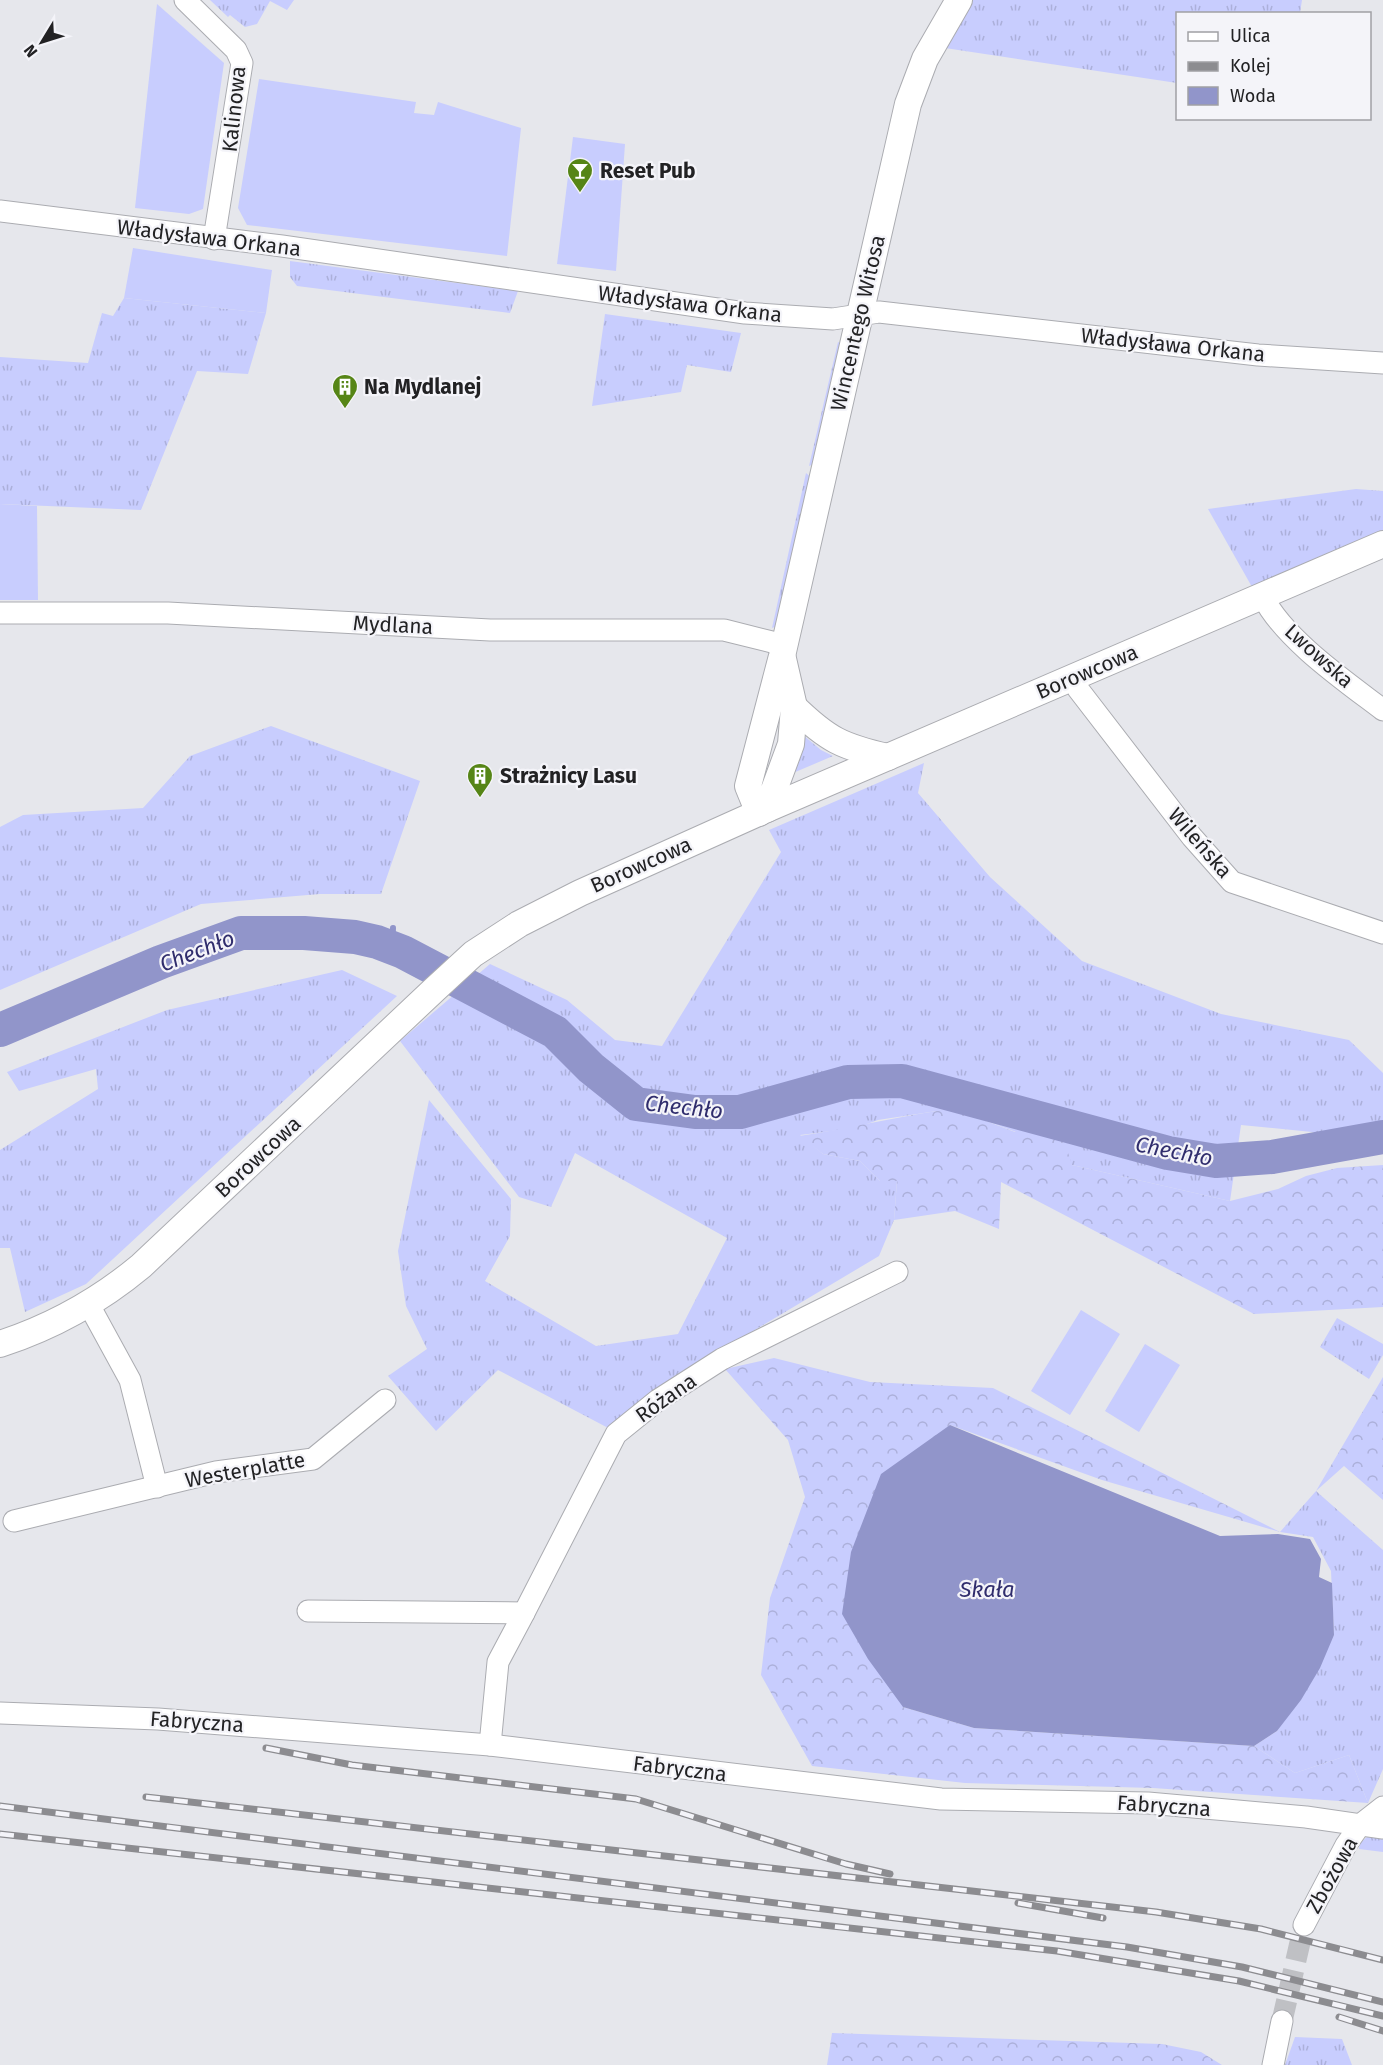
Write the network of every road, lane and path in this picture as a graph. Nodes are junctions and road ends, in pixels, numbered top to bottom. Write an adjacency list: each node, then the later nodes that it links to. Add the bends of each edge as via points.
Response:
1 (185, 0): 4 (street, Kalinowa, via 236,50 242,63)
2 (959, 0): 5 (street, Wincentego Witosa, via 925,59 908,105)
3 (0, 211): 4 (street, Władysława Orkana)
4 (214, 239): 5 (street, Władysława Orkana, via 745,313 818,319)
5 (860, 317): 6 (street, Władysława Orkana, via 879,312 1258,355); 10 (street, Wincentego Witosa)
6 (1383, 363)
7 (1383, 544): 8 (street, Borowcowa)
8 (1263, 597): 11 (street, Borowcowa); 13 (street, Lwowska, via 1269,609 1309,651)
9 (0, 613): 10 (street, Mydlana, via 168,613 490,630 724,630)
10 (783, 651): 12 (street, Wincentego Witosa); 15 (street, Wincentego Witosa)
11 (1073, 677): 14 (street, Borowcowa); 18 (street, Wileńska, via 1078,689 1192,837 1232,882)
12 (794, 707): 14 (street, via 822,734 862,752); 16 (street, Wincentego Witosa, via 791,744)
13 (1383, 710)
14 (888, 757): 16 (street, Borowcowa)
15 (748, 786): 16 (street); 17 (street, Wincentego Witosa)
16 (763, 811): 17 (street, Borowcowa)
17 (729, 826): 20 (street, Borowcowa, via 580,892 473,954 141,1266)
18 (1383, 933)
19 (897, 1272): 26 (street, Różana, via 722,1359 658,1400 616,1434)
20 (88, 1305): 21 (street, Borowcowa, via 46,1327); 23 (street, Westerplatte, via 130,1380)
21 (0, 1344)
22 (385, 1400): 23 (street, Westerplatte, via 313,1459 216,1472)
23 (157, 1487): 24 (street, Westerplatte)
24 (14, 1521)
25 (308, 1611): 26 (street)
26 (524, 1613): 28 (street, Różana, via 498,1662)
27 (0, 1713): 28 (street, Fabryczna, via 158,1719)
28 (490, 1745): 30 (street, Fabryczna, via 941,1799 1148,1803)
29 (1383, 1807): 30 (street)
30 (1360, 1825): 31 (street, Fabryczna); 32 (street, Zbożowa)
31 (1383, 1828)
32 (1304, 1925)
33 (1282, 2021): 34 (street)
34 (1273, 2065)

